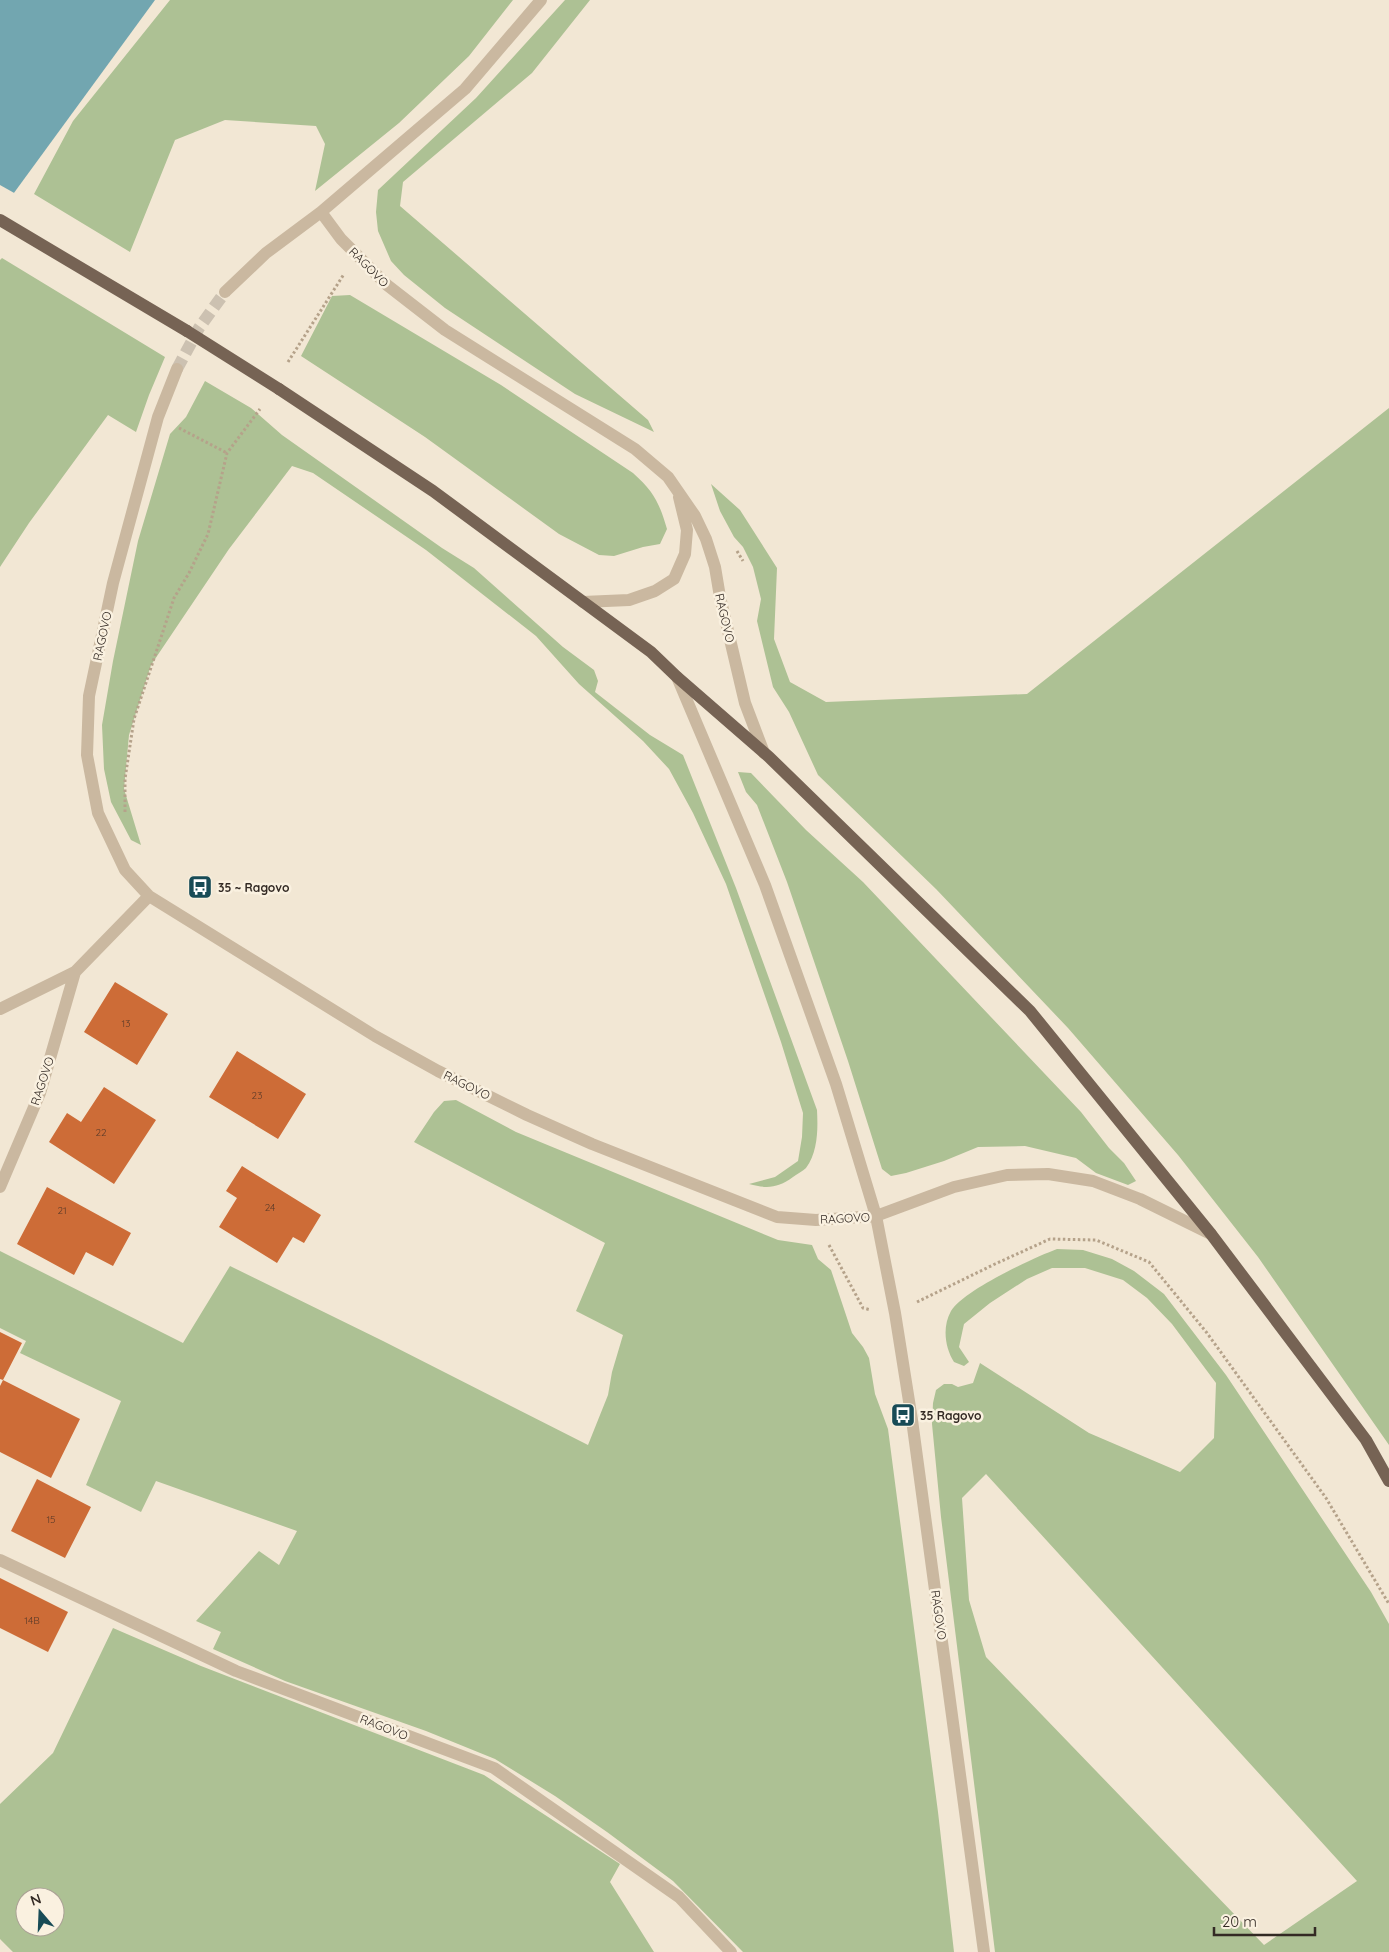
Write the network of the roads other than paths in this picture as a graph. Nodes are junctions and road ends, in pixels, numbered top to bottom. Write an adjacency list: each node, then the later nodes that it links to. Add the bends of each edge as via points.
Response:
1 (541, 0): 2 (street, via 465,89)
2 (321, 212): 4 (street, via 266,253); 6 (street, RAGOVO, via 341,239 387,286 445,330 635,449)
3 (0, 220): 7 (main road, bridge, via 279,389 434,491)
4 (225, 292)
5 (177, 369): 10 (street, RAGOVO, via 158,417 113,583 89,696 87,755 98,813 125,870)
6 (676, 488): 7 (street, RAGOVO, via 687,530 685,554 674,579 655,591 629,600); 9 (street, RAGOVO, via 706,539 745,703)
7 (583, 602): 8 (main road, via 652,652)
8 (677, 677): 9 (main road); 14 (street, via 768,893 836,1084)
9 (764, 753): 15 (main road, via 1030,1011)
10 (149, 896): 11 (street, RAGOVO); 14 (street, RAGOVO, via 375,1036 526,1115 777,1217 816,1220)
11 (75, 972): 12 (street, RAGOVO); 13 (street, RAGOVO, via 40,1093)
12 (0, 1009)
13 (0, 1187)
14 (876, 1216): 15 (street, via 954,1187 1007,1175 1048,1174 1093,1181 1140,1198); 19 (street, RAGOVO, via 914,1429)
15 (1211, 1234): 16 (main road, via 1366,1440)
16 (1389, 1481)
17 (0, 1560): 18 (street, RAGOVO, via 236,1671 494,1768 679,1897)
18 (731, 1952)
19 (984, 1952)

